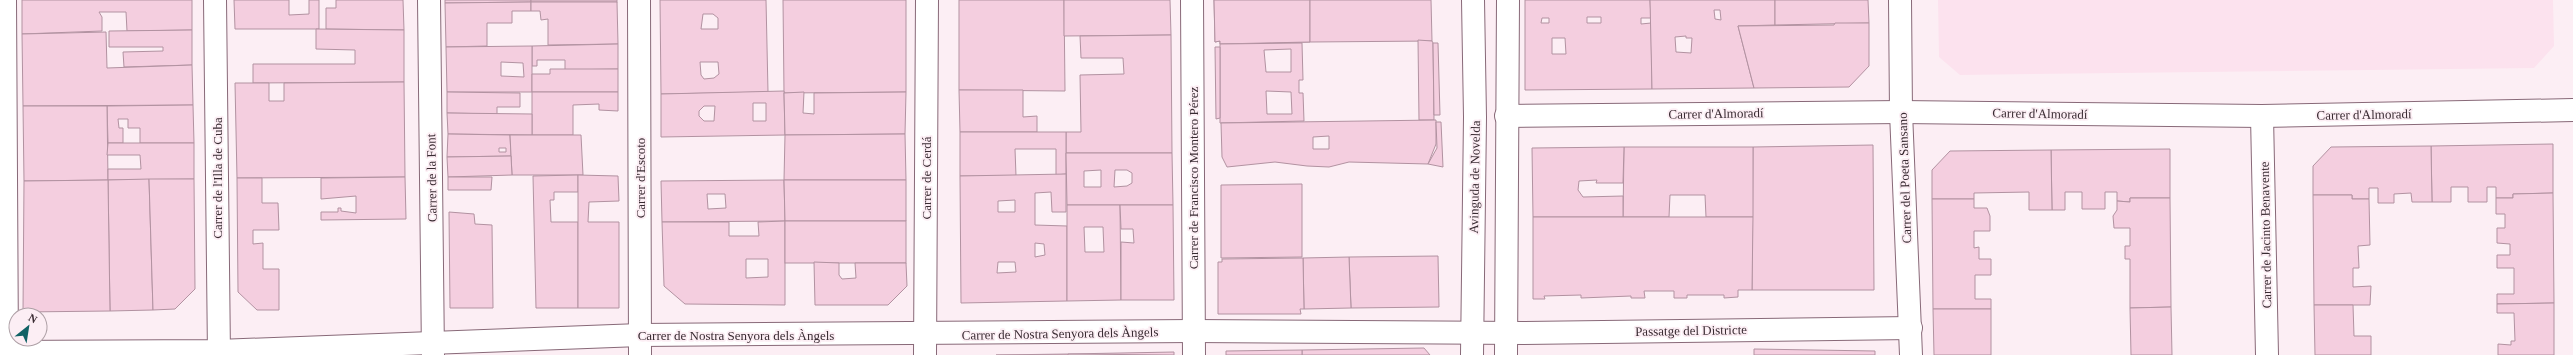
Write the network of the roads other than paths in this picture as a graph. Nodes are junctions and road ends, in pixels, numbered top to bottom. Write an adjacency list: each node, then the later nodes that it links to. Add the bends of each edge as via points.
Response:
1 (5, 0): 21 (street)
2 (215, 0): 22 (street, Carrer de l'Illa de Cuba)
3 (429, 0): 20 (street, Carrer de la Font)
4 (639, 0): 18 (street, Carrer d'Escoto)
5 (927, 0): 19 (street, Carrer de Cerdá)
6 (1192, 0): 15 (street, Carrer de Francisco Montero Pérez)
7 (1473, 0): 16 (street, Avinguda de Novelda, via 1475,117)
8 (1508, 0): 12 (street)
9 (1900, 0): 11 (street, Carrer del Poeta Sansano)
10 (2573, 110): 13 (street, Carrer d'Almoradí)
11 (1901, 112): 12 (street, Carrer d'Almoradí); 13 (street, Carrer d'Almoradí); 14 (street, Carrer del Poeta Sansano)
12 (1506, 116): 17 (street)
13 (2262, 116): 27 (street, Carrer de Jacinto Benavente)
14 (1911, 328): 17 (street, Passatge del Districte); 26 (street, Carrer del Poeta Sansano)
15 (1194, 331): 16 (street, Carrer de Nostra Senyora dels Àngels); 19 (street, Carrer de Nostra Senyora dels Àngels); 23 (street, Carrer de Francisco Montero Pérez)
16 (1472, 332): 17 (street, Passatge del Districte); 24 (street, Avinguda de Novelda)
17 (1505, 332): 25 (street)
18 (640, 345): 19 (street, Carrer de Nostra Senyora dels Àngels); 20 (street, Carrer de Nostra Senyora dels Àngels)
19 (925, 345)
20 (433, 350): 22 (street, Carrer de Nostra Senyora dels Àngels)
21 (5, 353): 22 (street, Carrer de Nostra Senyora dels Àngels)
22 (218, 353)
23 (1194, 355)
24 (1472, 355)
25 (1506, 355)
26 (1911, 355)
27 (2267, 355)

